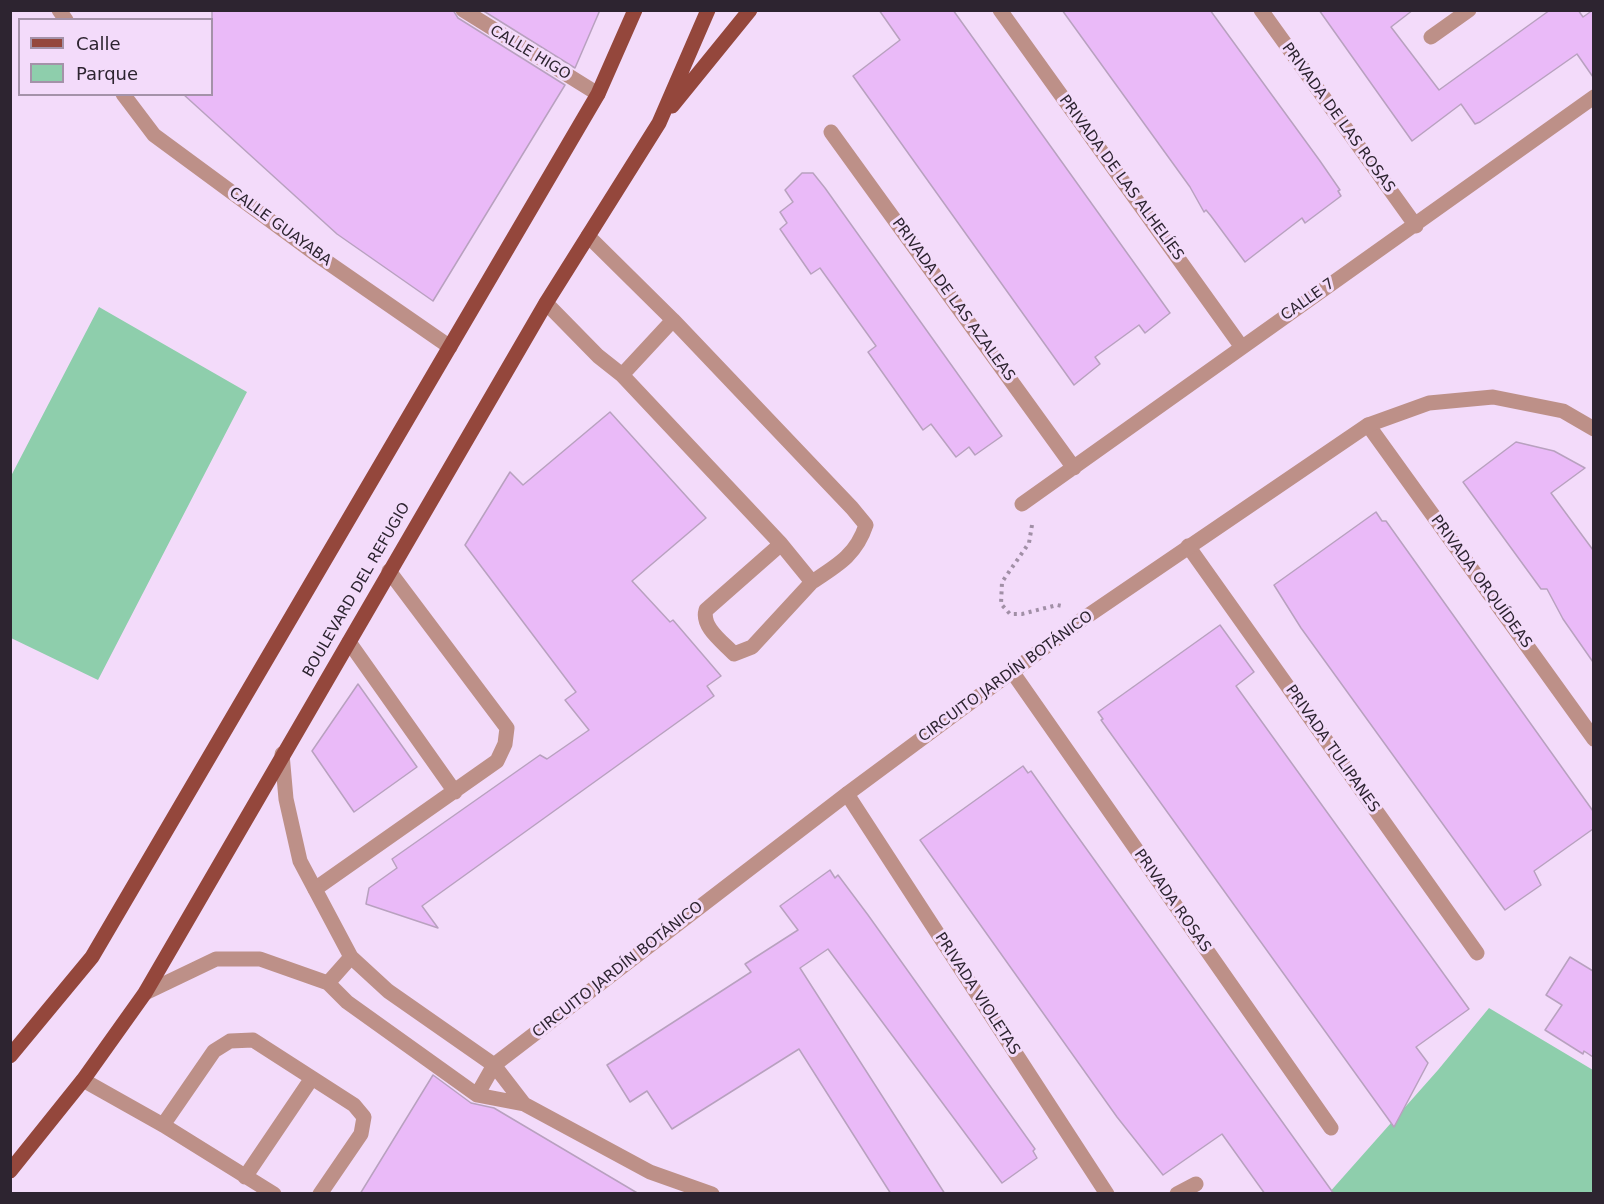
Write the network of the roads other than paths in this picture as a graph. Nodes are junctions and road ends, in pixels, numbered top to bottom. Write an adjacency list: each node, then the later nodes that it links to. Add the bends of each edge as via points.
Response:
1 (463, 10): 9 (street, CALLE HIGO)
2 (635, 10): 9 (main road)
3 (708, 10): 12 (main road, BOULEVARD DEL REFUGIO)
4 (750, 10): 12 (main road)
5 (1000, 10): 18 (street, PRIVADA DE LAS ALHELÍES)
6 (1261, 10): 14 (street, PRIVADA DE LAS ROSAS)
7 (1469, 10): 8 (street)
8 (1431, 37)
9 (598, 94): 19 (main road)
10 (125, 96): 19 (street, CALLE GUAYABA, via 154,135)
11 (1593, 97): 14 (street, CALLE 7)
12 (659, 123): 15 (main road, BOULEVARD DEL REFUGIO)
13 (831, 132): 23 (street, PRIVADA DE LAS AZALEAS)
14 (1416, 226): 18 (street, CALLE 7)
15 (588, 236): 16 (main road, BOULEVARD DEL REFUGIO); 17 (street)
16 (546, 303): 20 (street); 27 (main road, BOULEVARD DEL REFUGIO)
17 (673, 320): 20 (street); 28 (street, via 866,525 860,543 848,556)
18 (1241, 346): 23 (street, CALLE 7)
19 (450, 347): 40 (main road, via 92,957)
20 (622, 375): 25 (street)
21 (1368, 425): 22 (street, CIRCUITO JARDÍN BOTÁNICO, via 1429,403 1492,397 1563,411); 26 (street, CIRCUITO JARDÍN BOTÁNICO); 31 (street, PRIVADA ORQUÍDEAS)
22 (1593, 429)
23 (1074, 468): 24 (street, CALLE 7)
24 (1022, 504)
25 (781, 544): 28 (street); 28 (street, via 706,610 707,626 734,654 743,652)
26 (1188, 546): 30 (street, CIRCUITO JARDÍN BOTÁNICO); 36 (street, PRIVADA TULIPANES)
27 (389, 571): 29 (main road, BOULEVARD DEL REFUGIO); 33 (street, via 507,729 497,761)
28 (812, 582)
29 (349, 642): 32 (main road, BOULEVARD DEL REFUGIO); 33 (street)
30 (1013, 673): 34 (street, CIRCUITO JARDÍN BOTÁNICO); 47 (street, PRIVADA ROSAS)
31 (1593, 739)
32 (282, 754): 35 (street, via 286,798 300,861); 39 (main road, BOULEVARD DEL REFUGIO)
33 (455, 792): 35 (street)
34 (846, 794): 41 (street, CIRCUITO JARDÍN BOTÁNICO); 54 (street, PRIVADA VIOLETAS)
35 (315, 889): 37 (street)
36 (1477, 952)
37 (351, 957): 38 (street); 41 (street, via 388,991)
38 (328, 983): 39 (street, via 260,959 216,959); 44 (street, via 347,1002)
39 (145, 993): 43 (main road, BOULEVARD DEL REFUGIO)
40 (10, 1056)
41 (494, 1065): 44 (street, CIRCUITO JARDÍN BOTÁNICO); 45 (street)
42 (312, 1078): 46 (street, via 253,1040 230,1041 214,1052); 49 (street); 52 (street, via 354,1105 364,1117 361,1134)
43 (83, 1080): 46 (street); 48 (main road, BOULEVARD DEL REFUGIO)
44 (477, 1095): 45 (street)
45 (524, 1104): 53 (street, via 650,1172)
46 (163, 1125): 49 (street)
47 (1330, 1128)
48 (10, 1171)
49 (245, 1177): 51 (street)
50 (1197, 1184): 55 (street)
51 (274, 1194)
52 (320, 1194)
53 (712, 1194)
54 (1107, 1194)
55 (1177, 1194)

